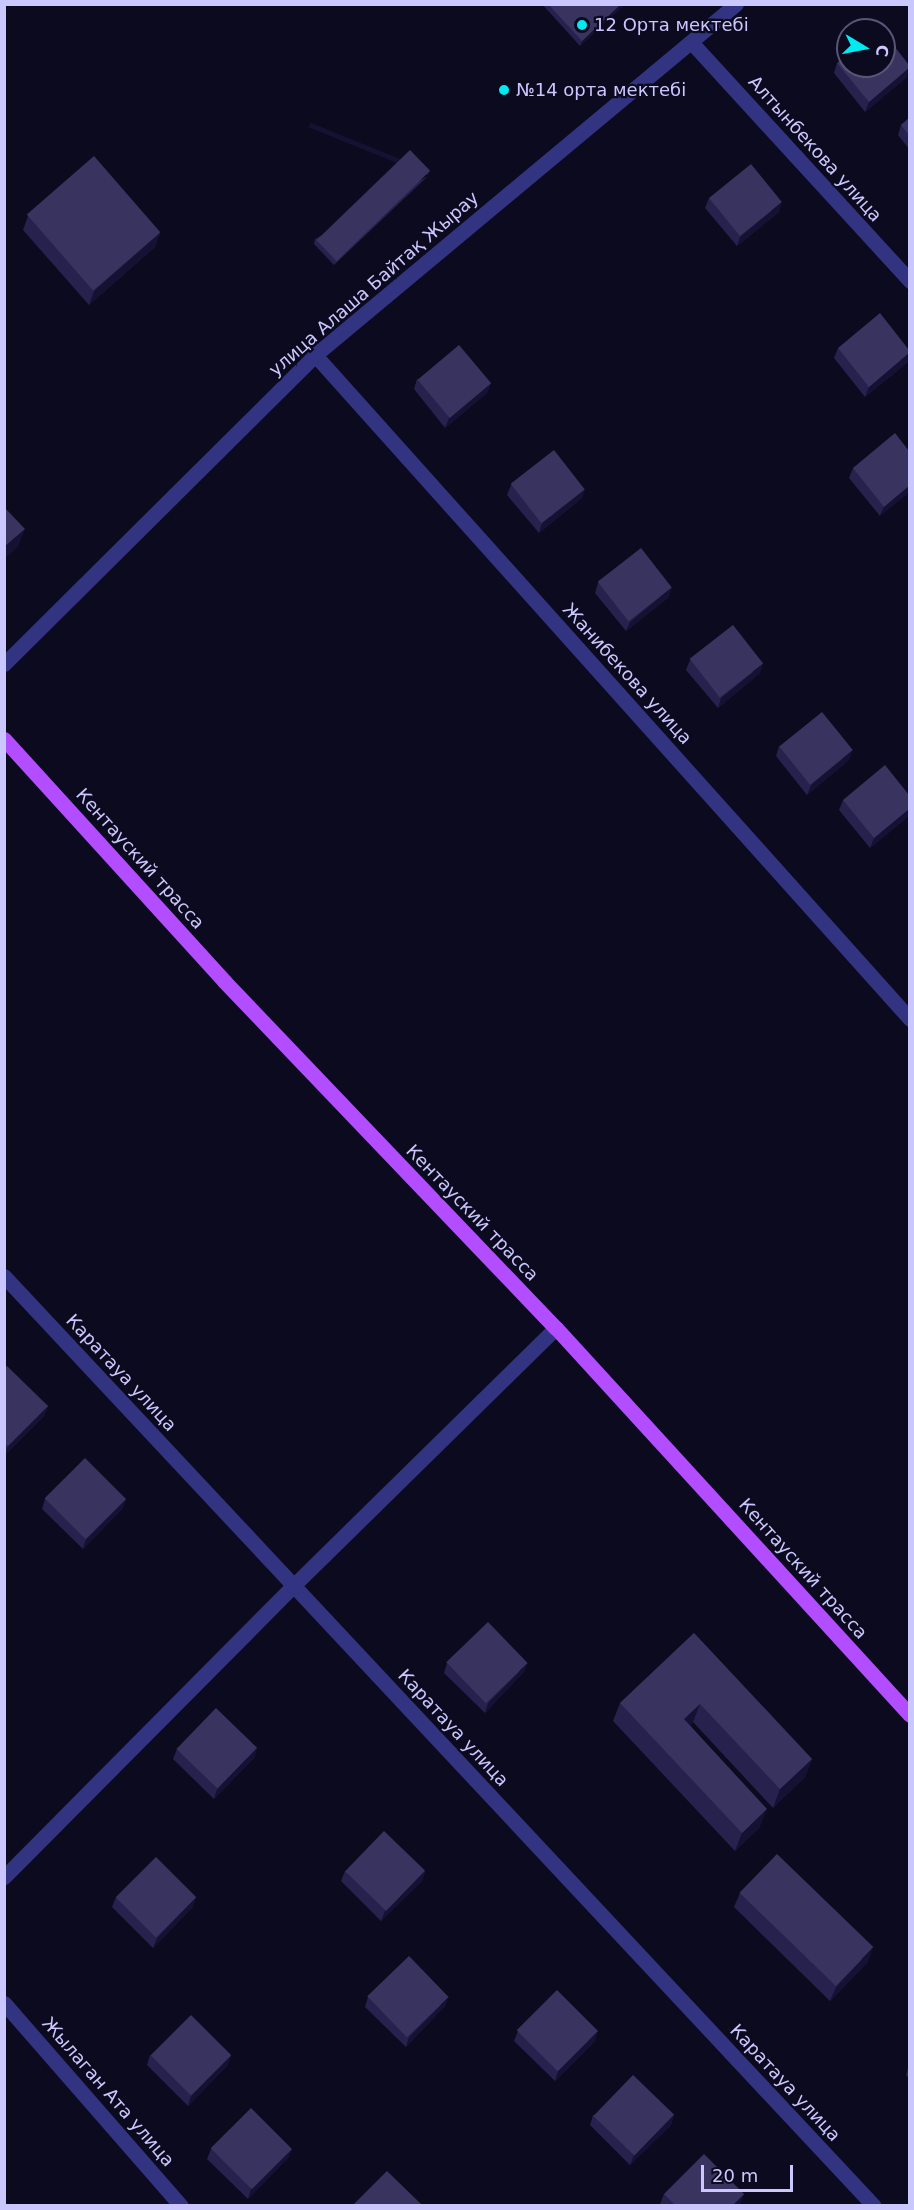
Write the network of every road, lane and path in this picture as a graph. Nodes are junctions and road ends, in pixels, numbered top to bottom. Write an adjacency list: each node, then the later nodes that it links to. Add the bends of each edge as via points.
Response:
1 (736, 4): 2 (street, улица Алаша Байтақ Жырау)
2 (692, 43): 3 (street, Алтынбекова улица); 4 (street, улица Алаша Байтақ Жырау)
3 (909, 281)
4 (315, 355): 5 (street, улица Алаша Байтақ Жырау); 7 (street, Жанибекова улица)
5 (4, 664)
6 (4, 740): 9 (main road, Кентауский трасса, via 224,981)
7 (909, 1019)
8 (4, 1276): 10 (street, Каратауа улица)
9 (556, 1328): 10 (street); 11 (main road, Кентауский трасса)
10 (293, 1586): 12 (street); 15 (street, Каратауа улица)
11 (909, 1715)
12 (4, 1877)
13 (4, 2003): 14 (street, Жылаган Ата улица)
14 (181, 2205)
15 (874, 2205)

